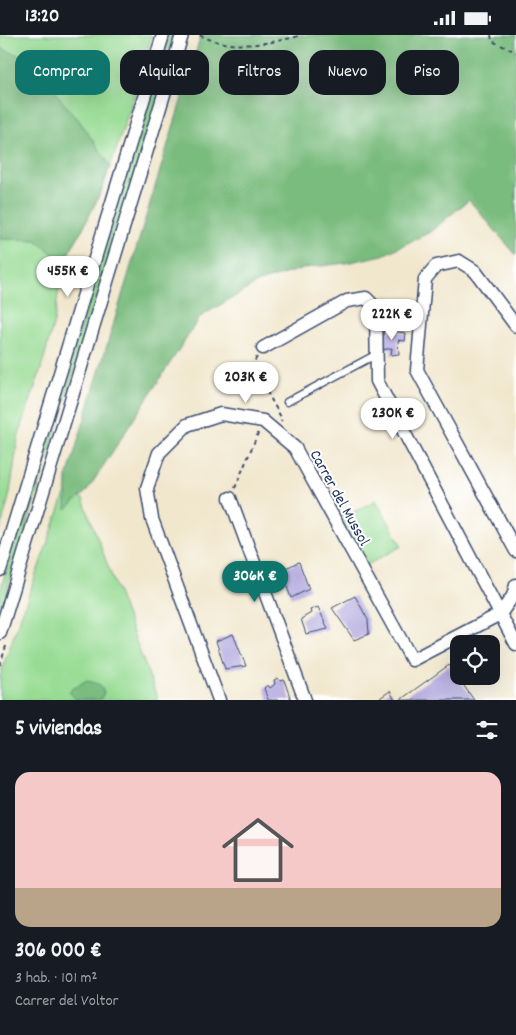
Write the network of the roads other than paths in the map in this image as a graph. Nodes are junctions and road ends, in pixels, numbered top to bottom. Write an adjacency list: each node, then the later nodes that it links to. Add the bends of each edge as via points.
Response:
1 (163, 35): 9 (street)
2 (182, 35): 12 (street)
3 (516, 326): 8 (street, via 475,271 460,261 436,266 425,279 417,370)
4 (263, 348): 5 (street, via 347,301 366,298 376,308)
5 (377, 355): 6 (lane); 11 (street, via 377,381)
6 (287, 402)
7 (230, 498): 15 (street)
8 (516, 551)
9 (0, 570)
10 (516, 585): 11 (street, via 513,596)
11 (500, 614): 13 (street); 14 (street, Carrer del Mussol, via 412,660 295,448 262,421 221,414 187,425 159,453 147,488 152,519)
12 (0, 633)
13 (516, 644)
14 (219, 700)
15 (305, 700)

